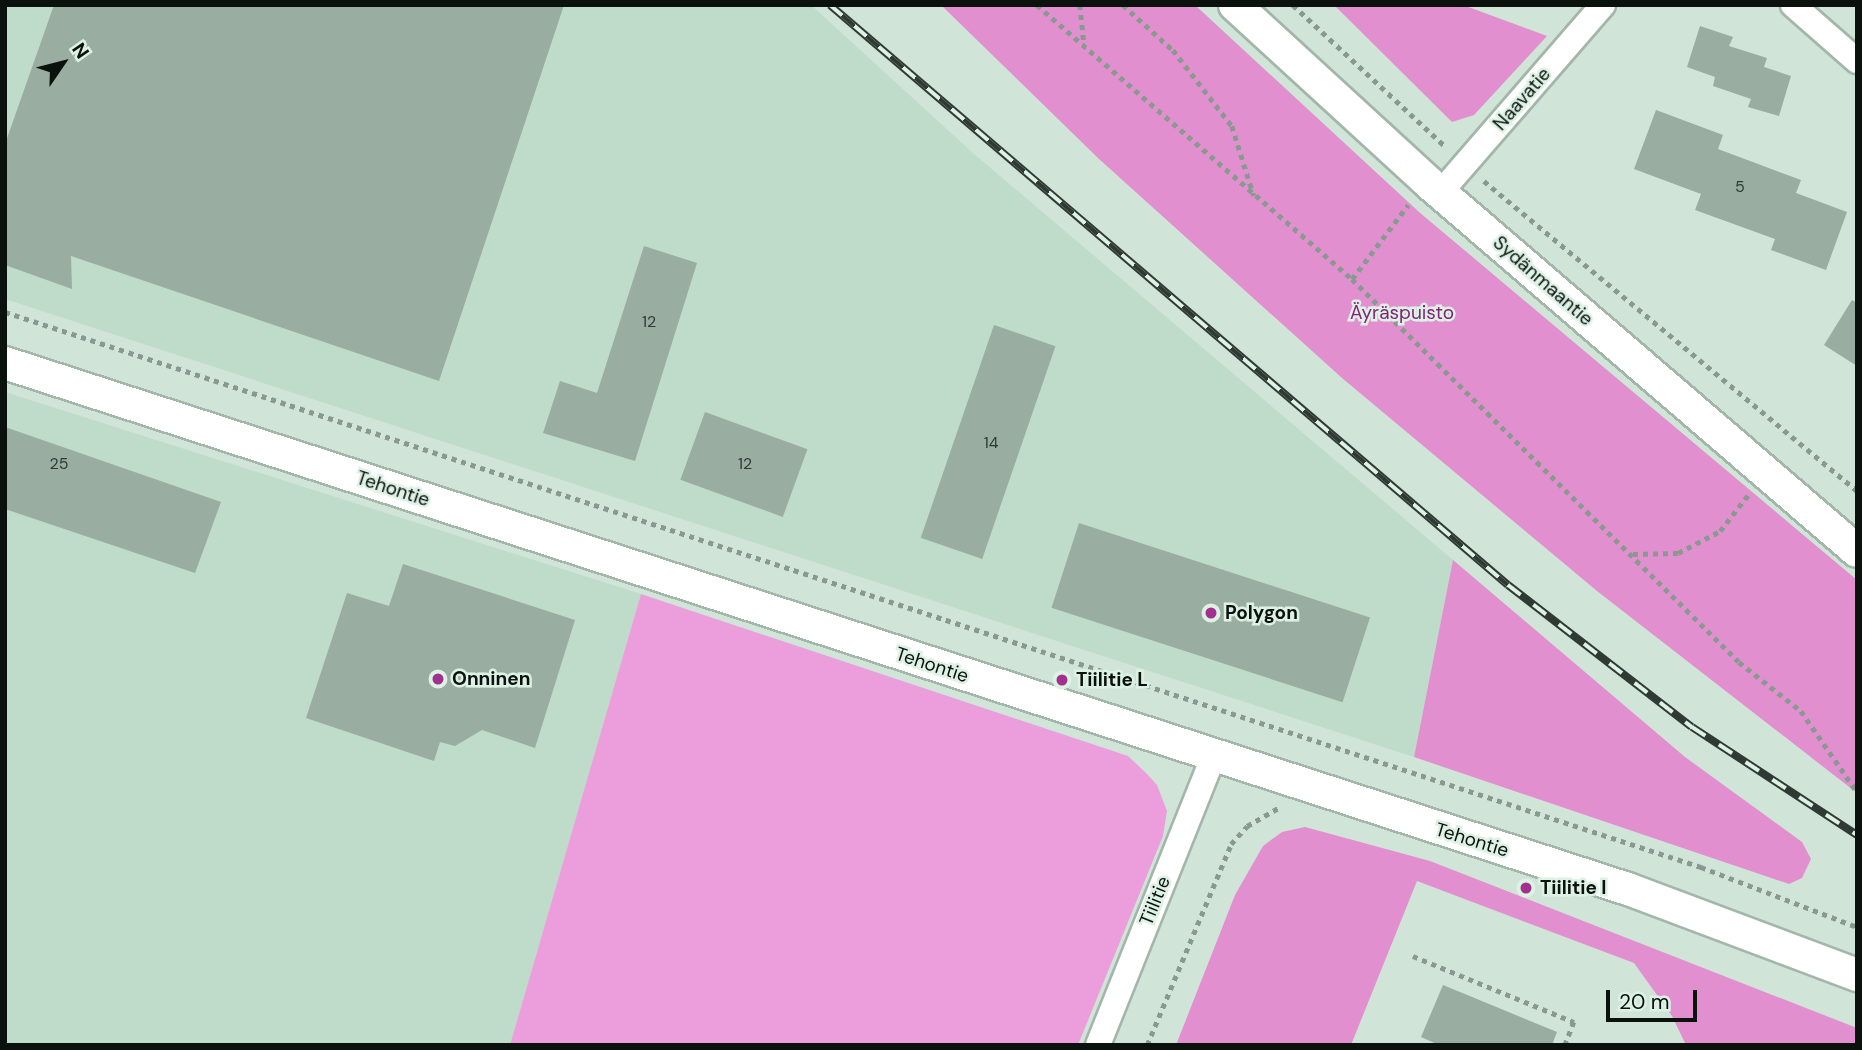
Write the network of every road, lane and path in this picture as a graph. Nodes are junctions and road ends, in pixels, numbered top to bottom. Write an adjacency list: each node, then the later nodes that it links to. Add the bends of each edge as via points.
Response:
1 (1037, 5): 8 (path)
2 (1080, 5): 8 (path)
3 (1123, 5): 13 (path, via 1173,50 1231,126)
4 (1235, 5): 12 (street, Sydänmaantie)
5 (1293, 5): 10 (path)
6 (1603, 5): 12 (street, Naavatie)
7 (1793, 5): 9 (street)
8 (1084, 44): 13 (path)
9 (1857, 61)
10 (1447, 148)
11 (1482, 180): 18 (path)
12 (1435, 188): 14 (path, via 1388,226); 17 (street, Sydänmaantie)
13 (1254, 197): 14 (path)
14 (1352, 279): 20 (path)
15 (5, 312): 24 (path, via 1700,867)
16 (5, 363): 21 (street, Tehontie)
17 (1763, 470): 19 (street, Sydänmaantie); 20 (path, via 1720,531 1678,553)
18 (1857, 491)
19 (1857, 551)
20 (1632, 554): 22 (path, via 1739,662 1801,711)
21 (1213, 757): 26 (street, Tehontie, via 1628,889); 27 (street, Tiilitie)
22 (1857, 792)
23 (1278, 808): 28 (path, via 1247,826 1231,844)
24 (1857, 928)
25 (1413, 956): 29 (path, via 1574,1022)
26 (1857, 975)
27 (1098, 1045)
28 (1147, 1045)
29 (1565, 1045)

